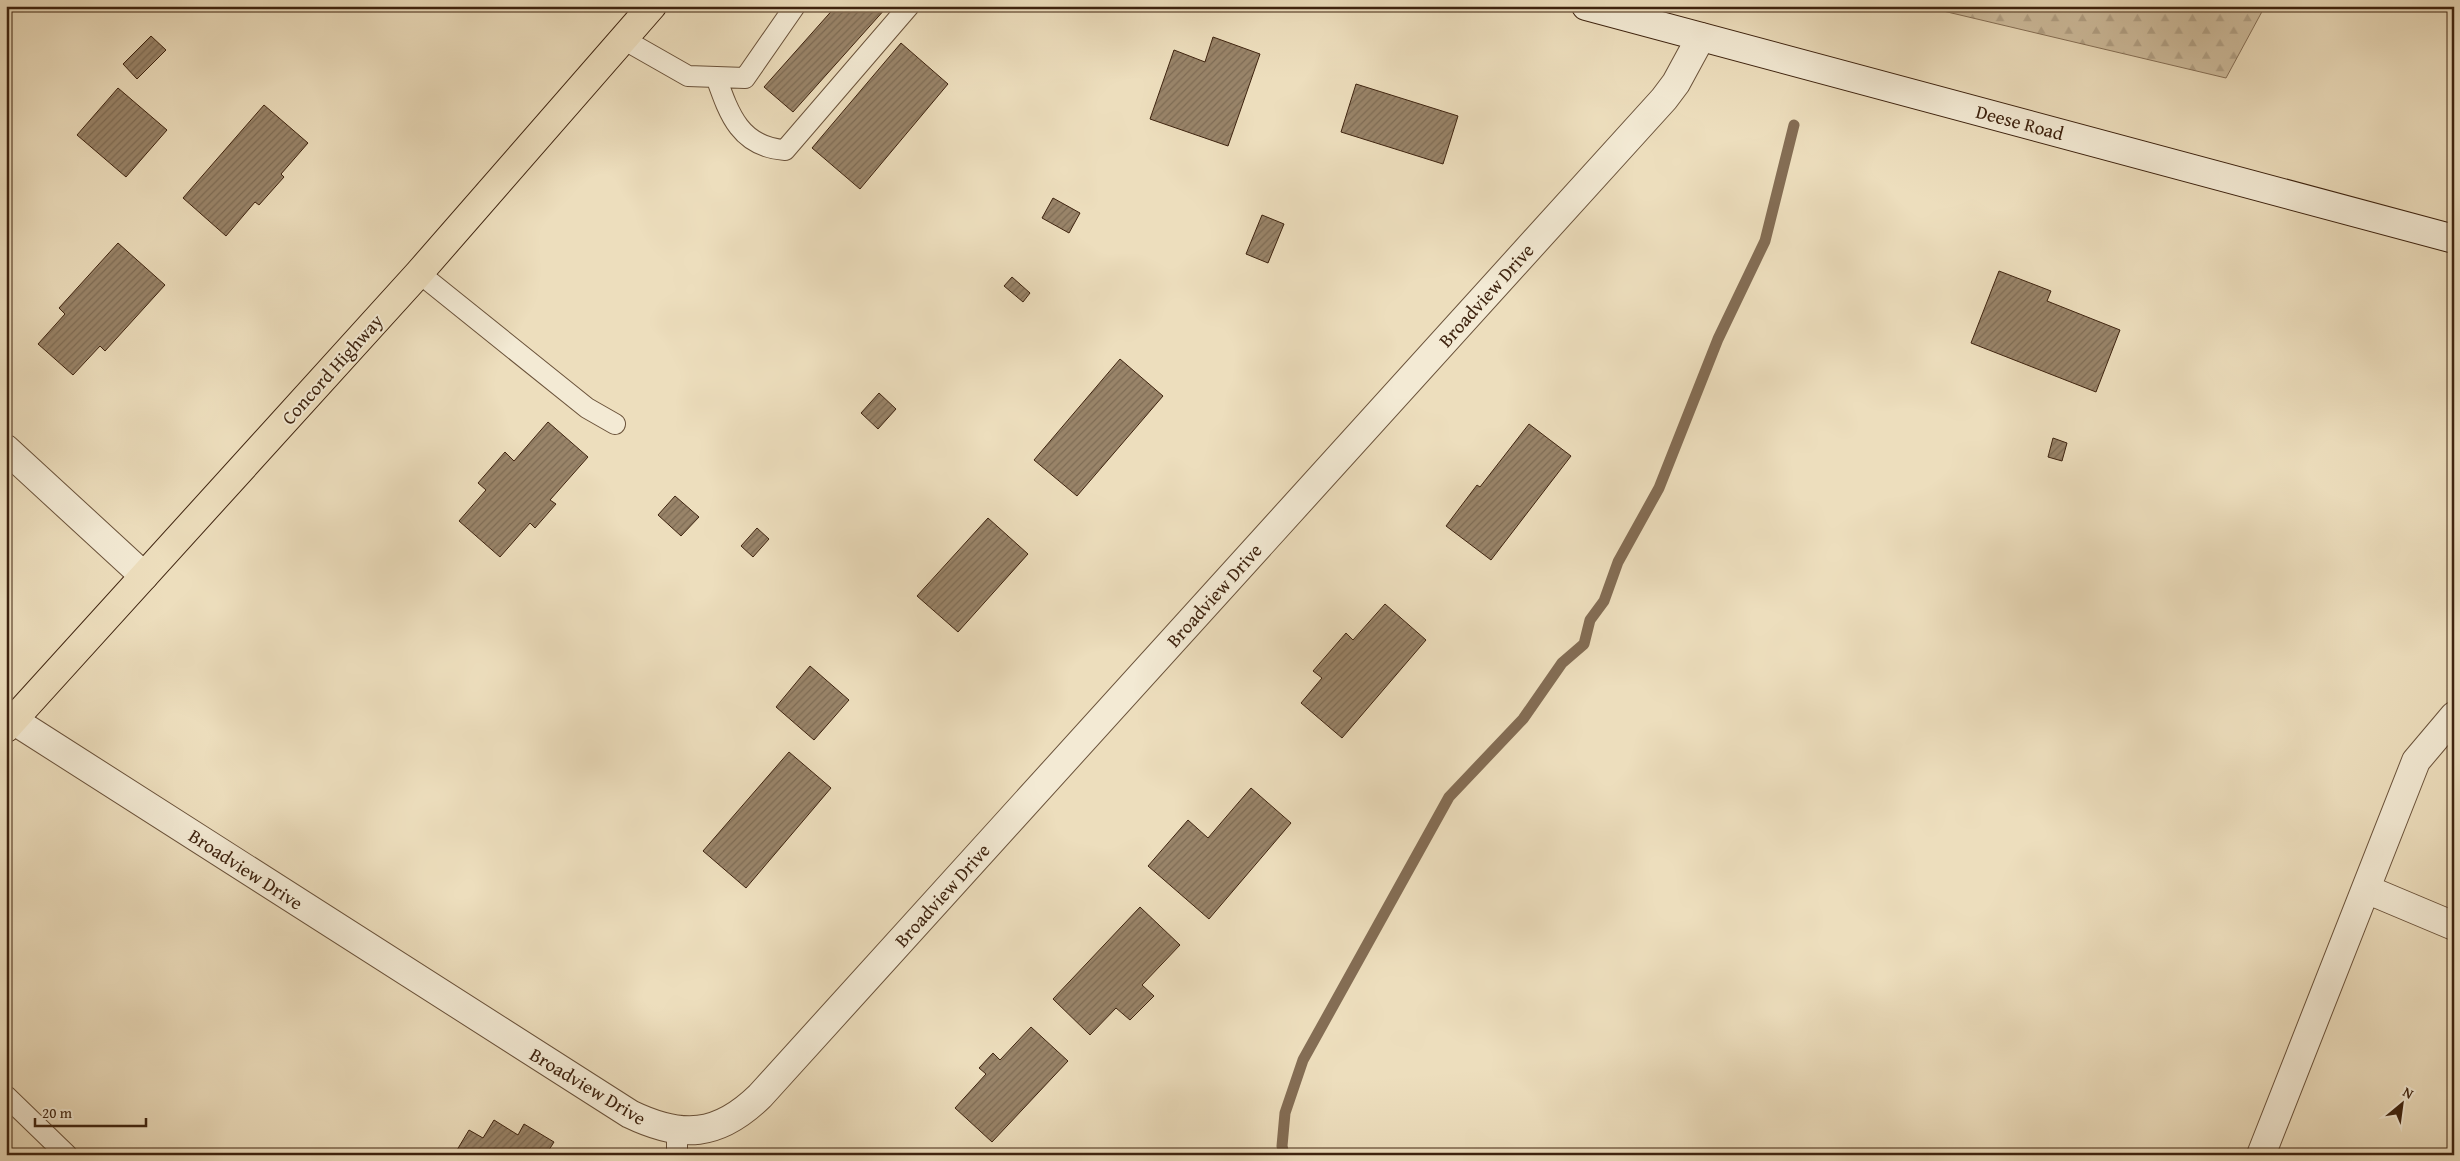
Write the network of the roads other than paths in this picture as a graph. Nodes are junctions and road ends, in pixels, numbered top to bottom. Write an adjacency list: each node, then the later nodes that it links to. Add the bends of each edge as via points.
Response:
1 (652, 6): 6 (highway, Concord Highway)
2 (794, 6): 7 (lane, via 745,78)
3 (909, 6): 7 (lane, via 785,150 768,149 755,143 730,115)
4 (1586, 6): 5 (street, Deese Road)
5 (1701, 37): 8 (street, Deese Road); 18 (street, Broadview Drive, via 1664,99 760,1096 723,1124)
6 (624, 39): 7 (lane, via 688,76); 9 (highway, Concord Highway)
7 (716, 77)
8 (2454, 239)
9 (419, 273): 10 (lane, via 587,408); 12 (highway, Concord Highway)
10 (615, 424)
11 (6, 449): 12 (street)
12 (144, 576): 14 (highway, Concord Highway)
13 (2454, 716): 15 (street, via 2416,761)
14 (10, 724): 18 (street, Broadview Drive)
15 (2366, 889): 16 (street); 20 (street)
16 (2454, 926)
17 (6, 1096): 19 (lane)
18 (677, 1143)
19 (67, 1155)
20 (2261, 1155)

